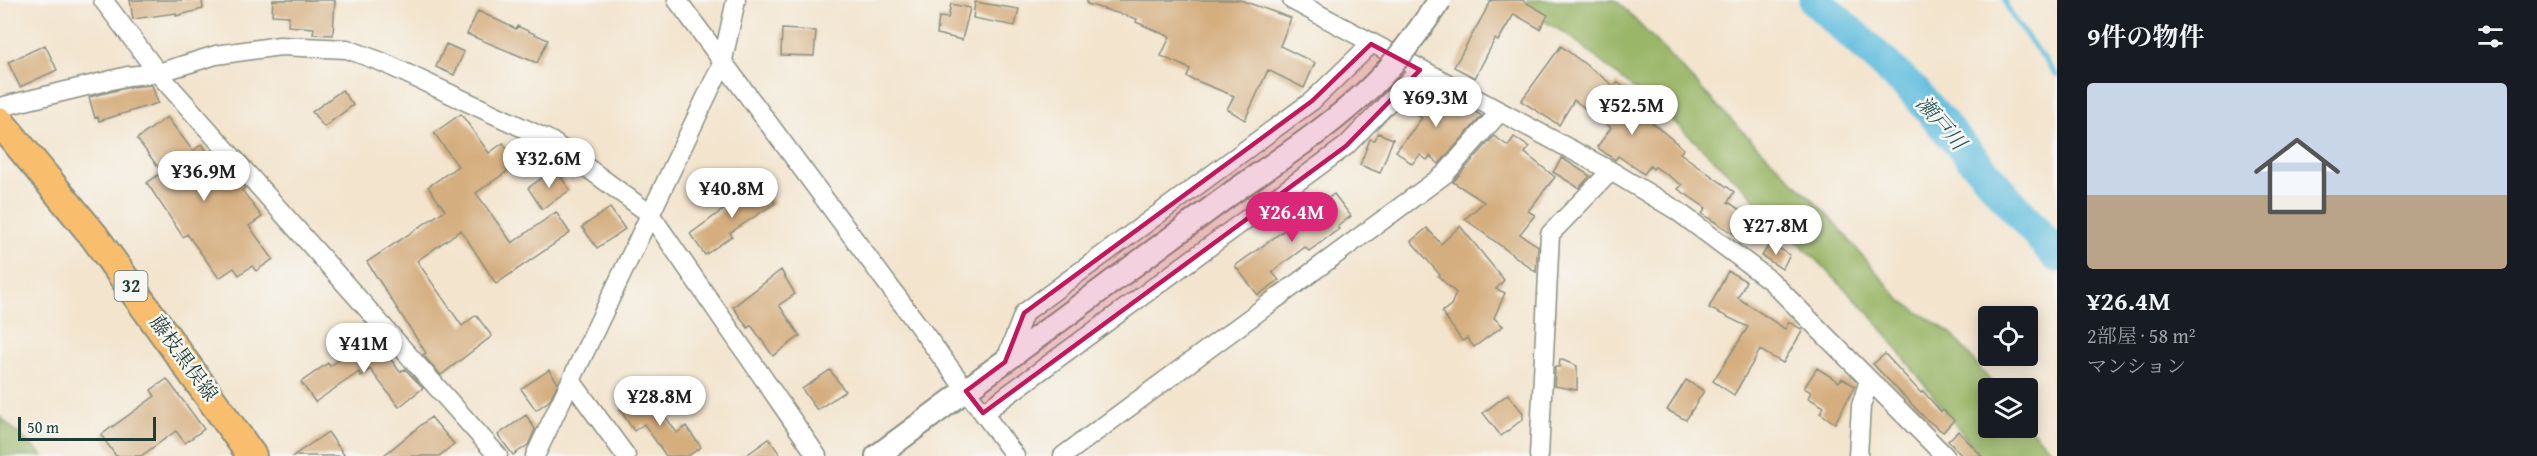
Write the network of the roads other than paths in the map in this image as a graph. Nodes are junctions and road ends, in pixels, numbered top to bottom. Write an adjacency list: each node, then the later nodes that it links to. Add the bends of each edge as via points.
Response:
1 (103, 0): 9 (street)
2 (676, 0): 7 (street)
3 (736, 0): 7 (street)
4 (1292, 0): 6 (street)
5 (1440, 0): 15 (street, bridge, via 1394,63 1328,125)
6 (1371, 44): 8 (street); 15 (street, via 1312,101 1024,313)
7 (722, 64): 14 (street); 18 (street)
8 (1420, 70): 11 (street); 19 (street, via 1346,146)
9 (158, 73): 10 (street, via 128,76); 14 (street, via 216,55 280,46 347,49 551,141); 21 (street)
10 (0, 107)
11 (1499, 113): 13 (street); 27 (street, via 1445,174)
12 (0, 122): 20 (main road, 藤枝黒俣線 / 32, via 93,236)
13 (1611, 171): 16 (street, via 1676,210 1772,281); 28 (street, via 1550,234)
14 (650, 214): 17 (street); 24 (street)
15 (1005, 362): 18 (street)
16 (1869, 380): 29 (street, via 1861,406); 30 (street)
17 (572, 382): 22 (street); 23 (street)
18 (966, 391): 19 (street); 25 (street)
19 (983, 413): 26 (street)
20 (252, 456)
21 (498, 456)
22 (535, 456)
23 (626, 456)
24 (817, 456)
25 (877, 456)
26 (1014, 456)
27 (1063, 456)
28 (1539, 456)
29 (1858, 456)
30 (1945, 456)

